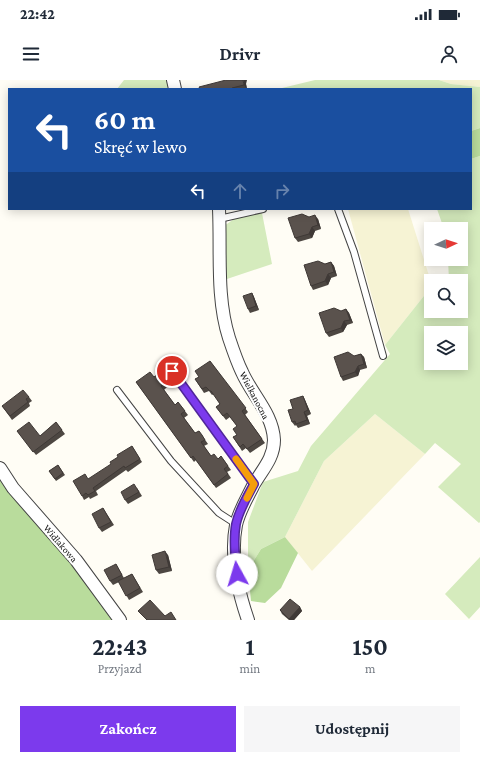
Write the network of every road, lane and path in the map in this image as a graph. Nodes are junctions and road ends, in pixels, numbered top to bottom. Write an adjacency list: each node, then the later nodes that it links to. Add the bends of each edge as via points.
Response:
1 (254, 210): 3 (lane)
2 (338, 210): 4 (lane, via 354,252)
3 (219, 214): 8 (street, Wielkanocna, via 223,316 242,373 264,410 272,427 274,440 268,463)
4 (383, 356)
5 (172, 371): 8 (lane)
6 (117, 390): 9 (lane, via 171,461 220,513)
7 (0, 468): 10 (street, Widłakowa, via 76,560)
8 (254, 484): 9 (street, Wielkanocna)
9 (236, 524): 11 (street, Wielkanocna, via 234,551 238,585)
10 (120, 620)
11 (248, 620)

